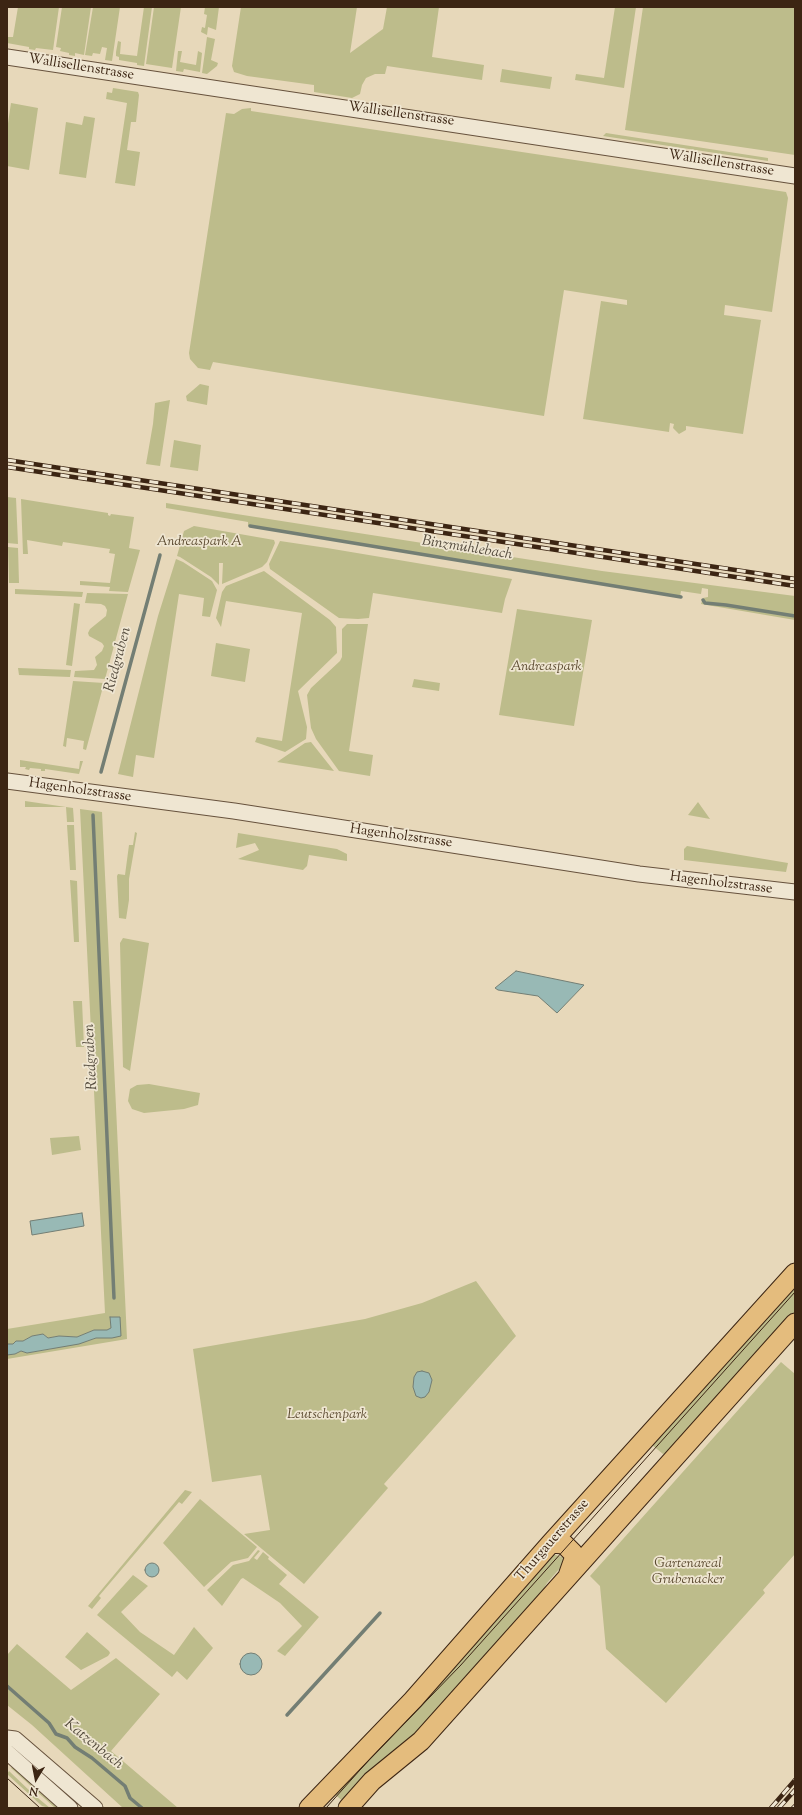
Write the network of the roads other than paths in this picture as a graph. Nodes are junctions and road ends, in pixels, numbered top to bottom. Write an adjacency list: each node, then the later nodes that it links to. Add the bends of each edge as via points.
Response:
1 (7, 57): 2 (street, Wallisellenstrasse)
2 (795, 176)
3 (7, 781): 4 (street, Hagenholzstrasse, via 234,811 639,874)
4 (795, 892)
5 (795, 1273): 7 (main road, Thurgauerstrasse)
6 (795, 1323): 8 (main road)
7 (551, 1543): 8 (main road, via 560,1542 573,1553 574,1559); 13 (main road, Thurgauerstrasse, via 412,1700)
8 (567, 1577): 14 (main road, via 420,1740 372,1781)
9 (7, 1738): 12 (street, via 15,1739)
10 (7, 1752): 11 (street)
11 (70, 1808)
12 (95, 1808)
13 (309, 1808)
14 (348, 1808)

